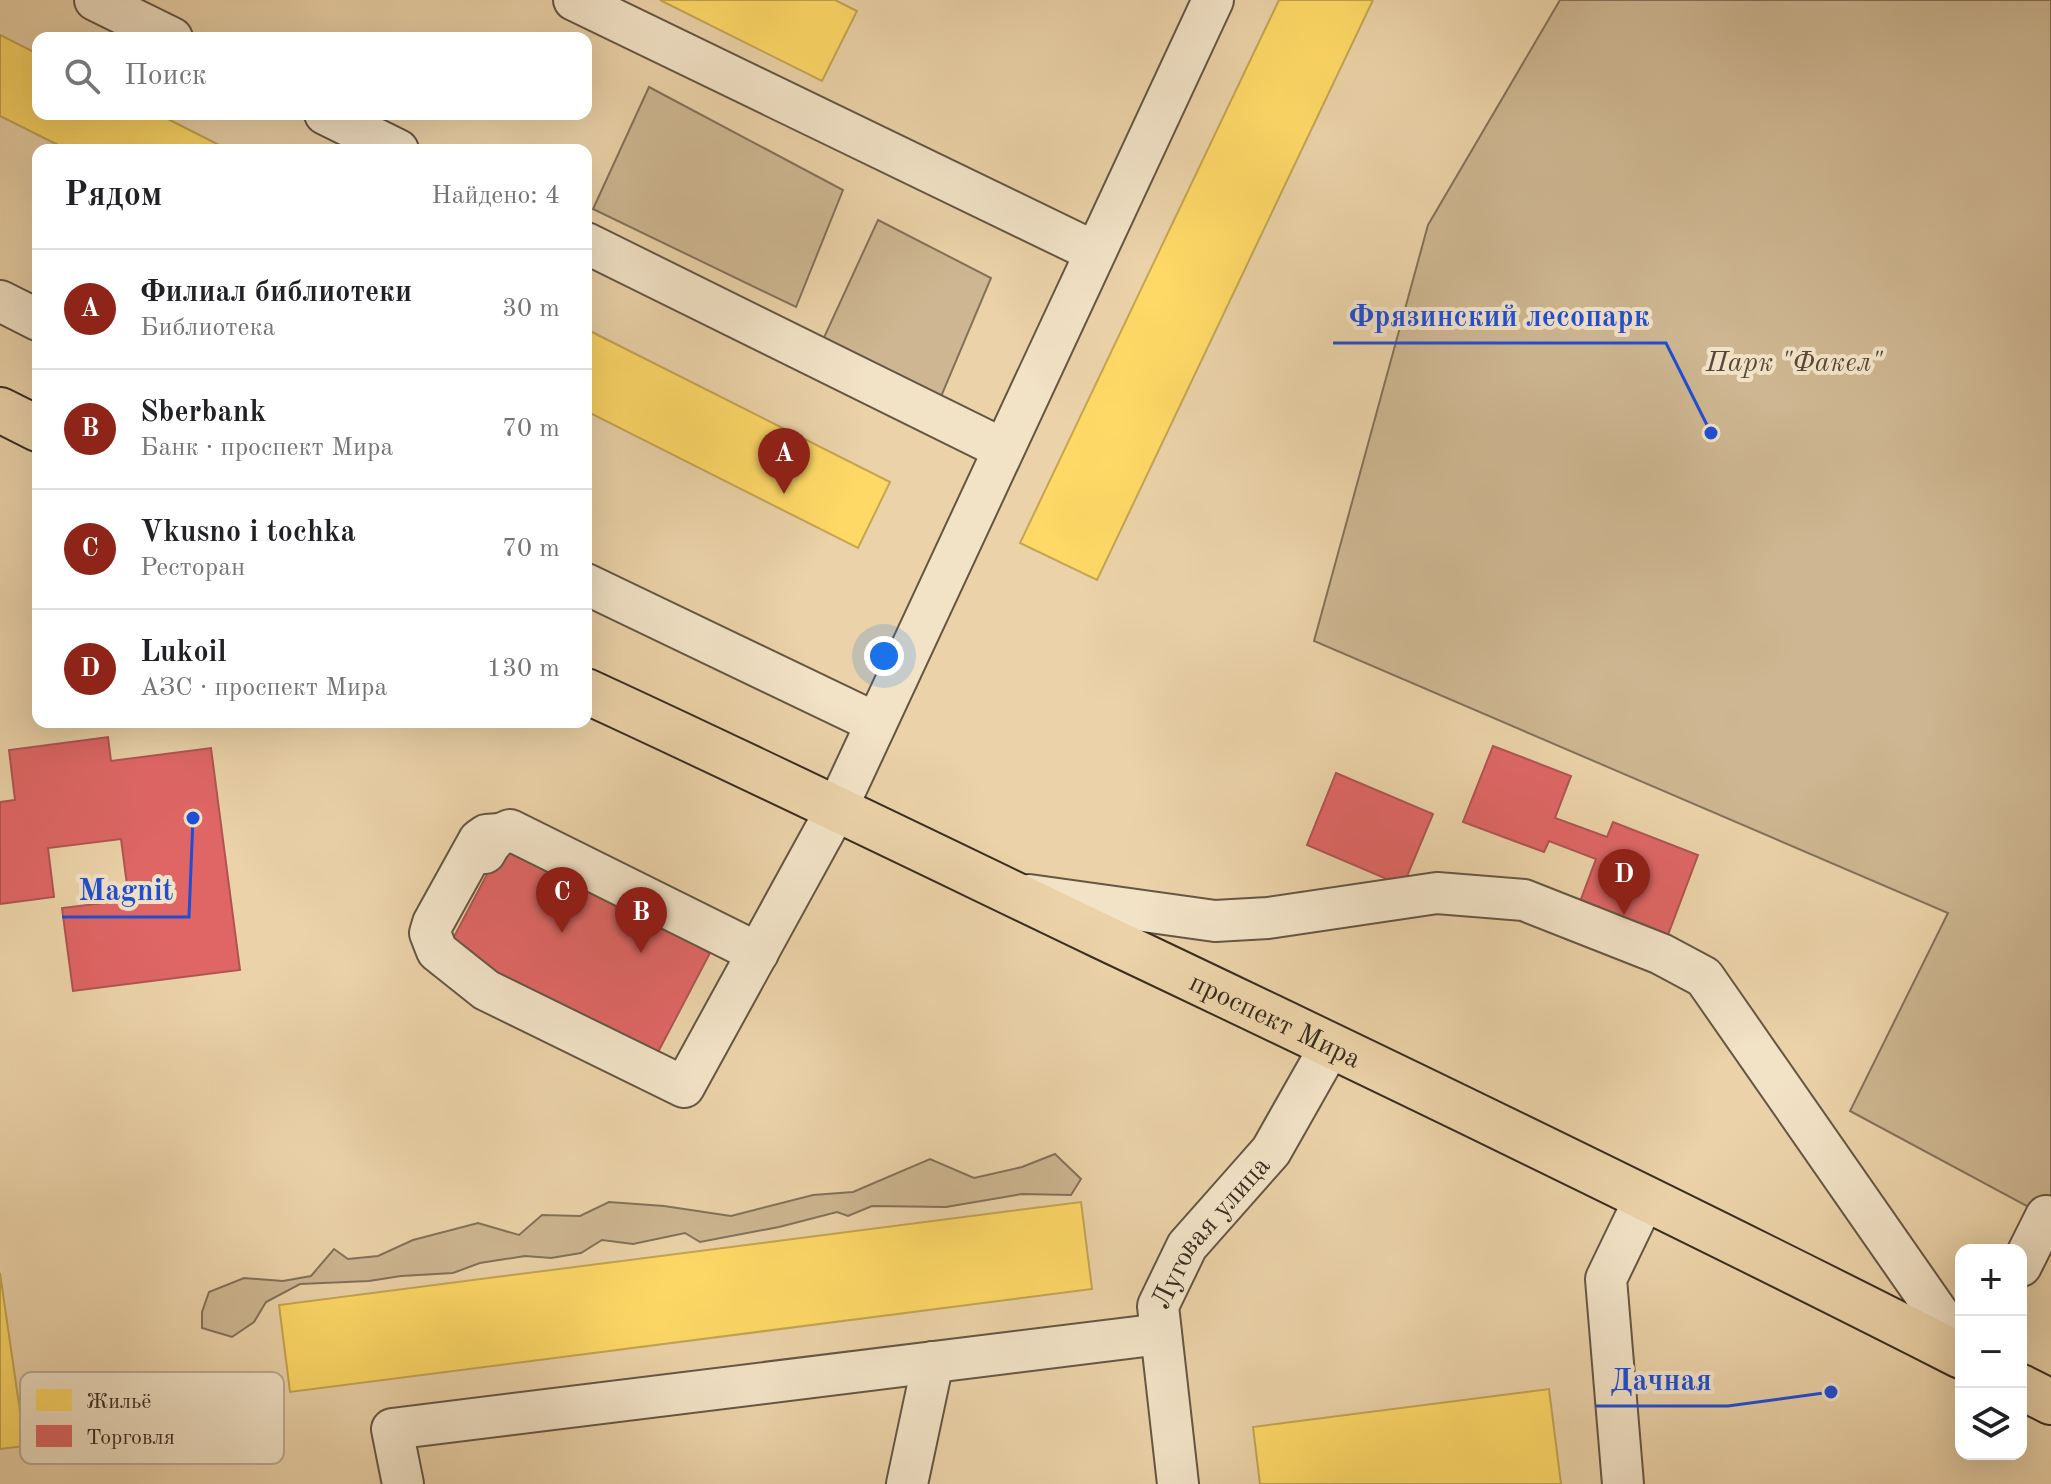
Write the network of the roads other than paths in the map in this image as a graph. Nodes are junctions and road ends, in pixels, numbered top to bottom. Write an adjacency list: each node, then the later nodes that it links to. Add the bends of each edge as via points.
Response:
1 (95, 0): 4 (street)
2 (574, 0): 8 (street)
3 (1213, 0): 8 (street)
4 (160, 32)
5 (337, 120): 6 (street)
6 (386, 144)
7 (592, 246): 13 (street)
8 (1095, 252): 13 (street)
9 (0, 301): 10 (street)
10 (32, 317)
11 (0, 410): 12 (main road)
12 (32, 426)
13 (1003, 449): 16 (street)
14 (592, 587): 16 (street)
15 (592, 694): 17 (main road, проспект Мира)
16 (876, 723): 17 (street)
17 (836, 810): 18 (main road, проспект Мира); 19 (street)
18 (1011, 893): 20 (main road, проспект Мира); 25 (street, via 1215,921 1437,893 1524,900 1661,954 1704,977)
19 (758, 953): 19 (street, via 510,830 490,842 438,938 446,958 486,990 684,1087)
20 (1331, 1045): 21 (main road, проспект Мира); 24 (street, Луговая улица, via 1271,1151 1187,1246 1158,1306)
21 (1645, 1198): 26 (main road, проспект Мира); 33 (street, via 1606,1279)
22 (2046, 1216): 23 (street)
23 (2027, 1254)
24 (1161, 1334): 27 (street); 32 (street, Луговая улица)
25 (1955, 1337)
26 (1955, 1353)
27 (933, 1362): 30 (street, via 392,1429); 31 (street)
28 (2023, 1388): 29 (main road)
29 (2051, 1402)
30 (403, 1484)
31 (907, 1484)
32 (1178, 1484)
33 (1623, 1484)

